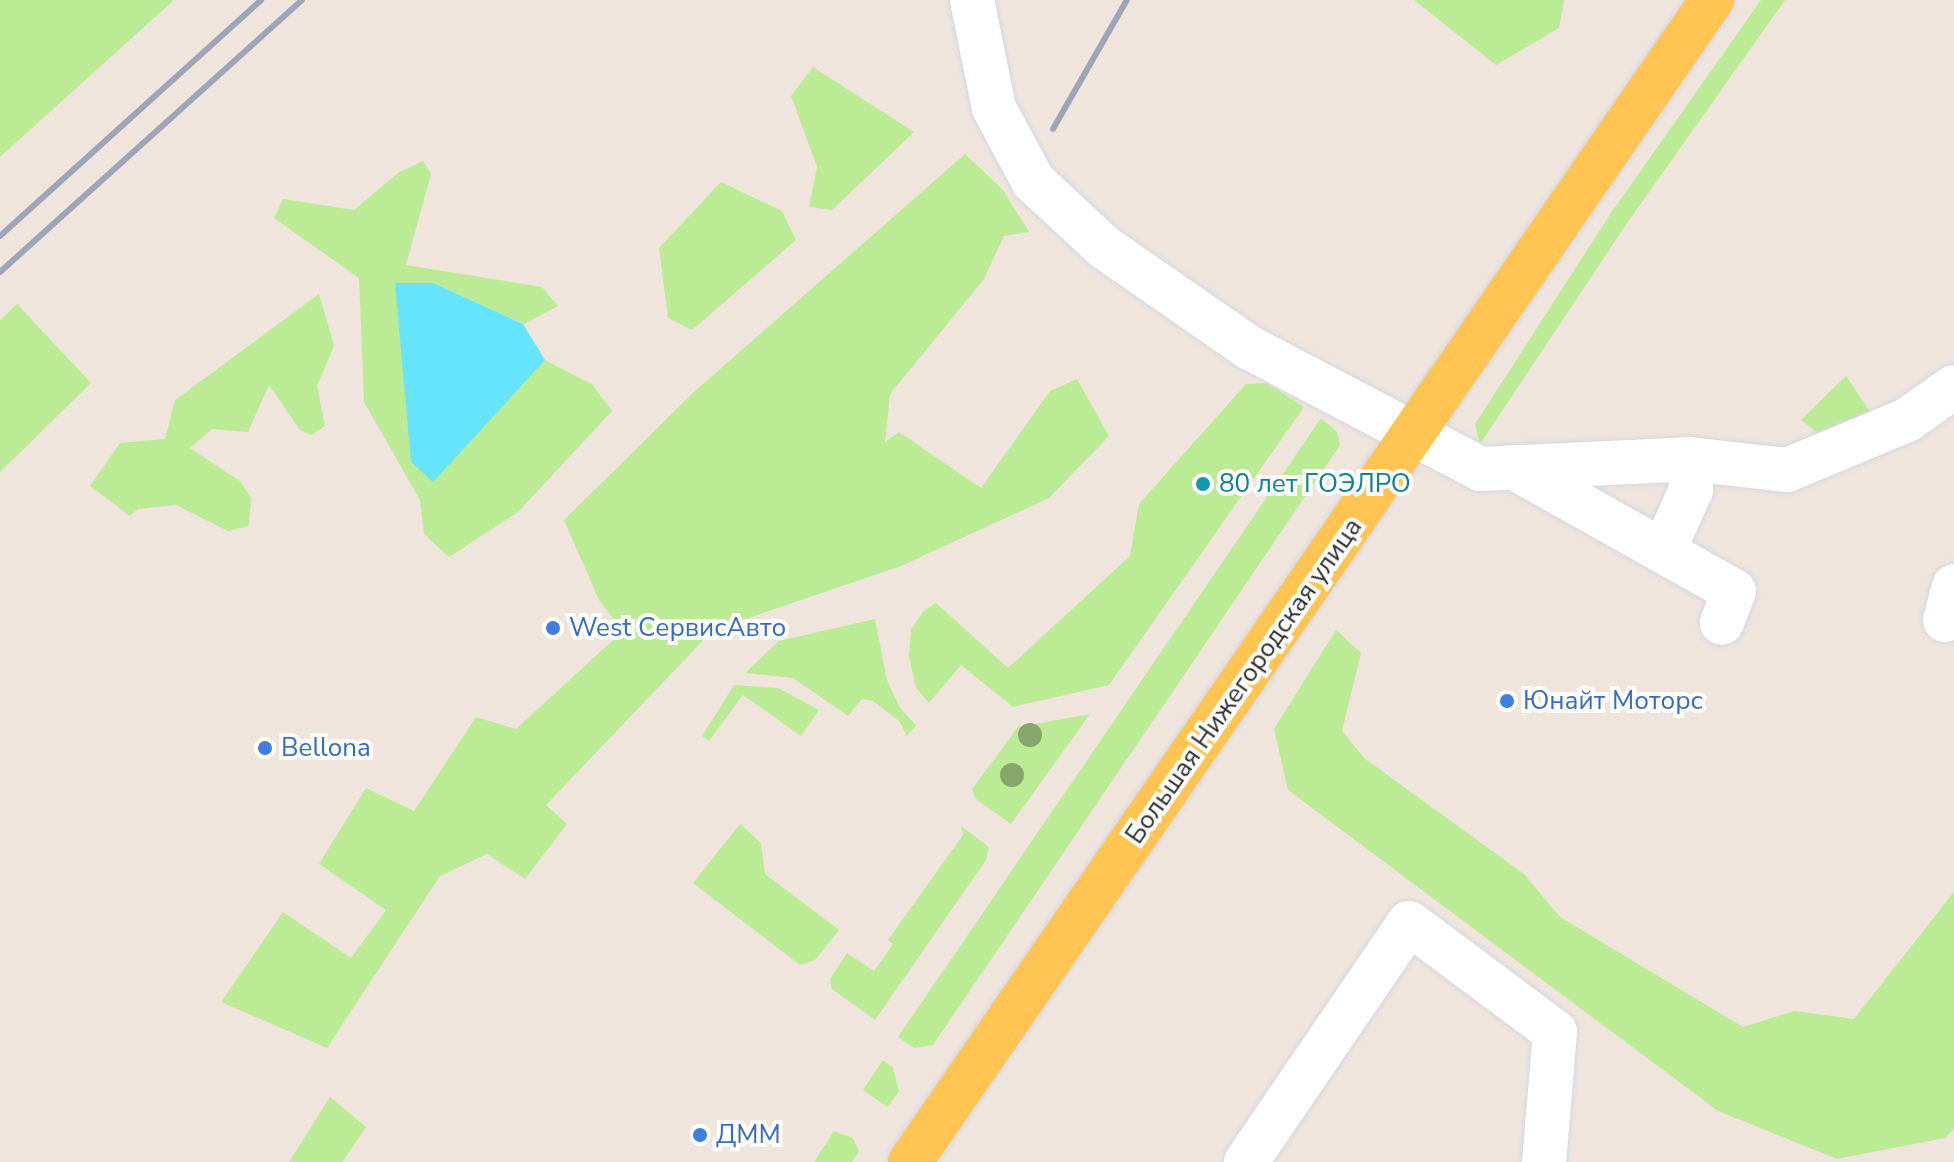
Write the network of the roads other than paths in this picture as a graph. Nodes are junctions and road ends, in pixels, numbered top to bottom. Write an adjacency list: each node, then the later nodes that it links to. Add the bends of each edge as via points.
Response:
1 (972, 0): 4 (street, via 994,108 1033,181 1104,247 1250,348)
2 (1712, 0): 4 (main road, Большая Нижегородская улица)
3 (1954, 387): 5 (street, via 1907,420 1787,470)
4 (1416, 433): 6 (street, via 1480,469); 9 (main road, Большая Нижегородская улица)
5 (1689, 459): 6 (street); 7 (street, via 1691,490)
6 (1513, 467): 7 (street)
7 (1664, 550): 8 (street, via 1734,591)
8 (1722, 623)
9 (910, 1162)
10 (1246, 1162): 11 (street, via 1409,923 1555,1032)
11 (1544, 1162)

